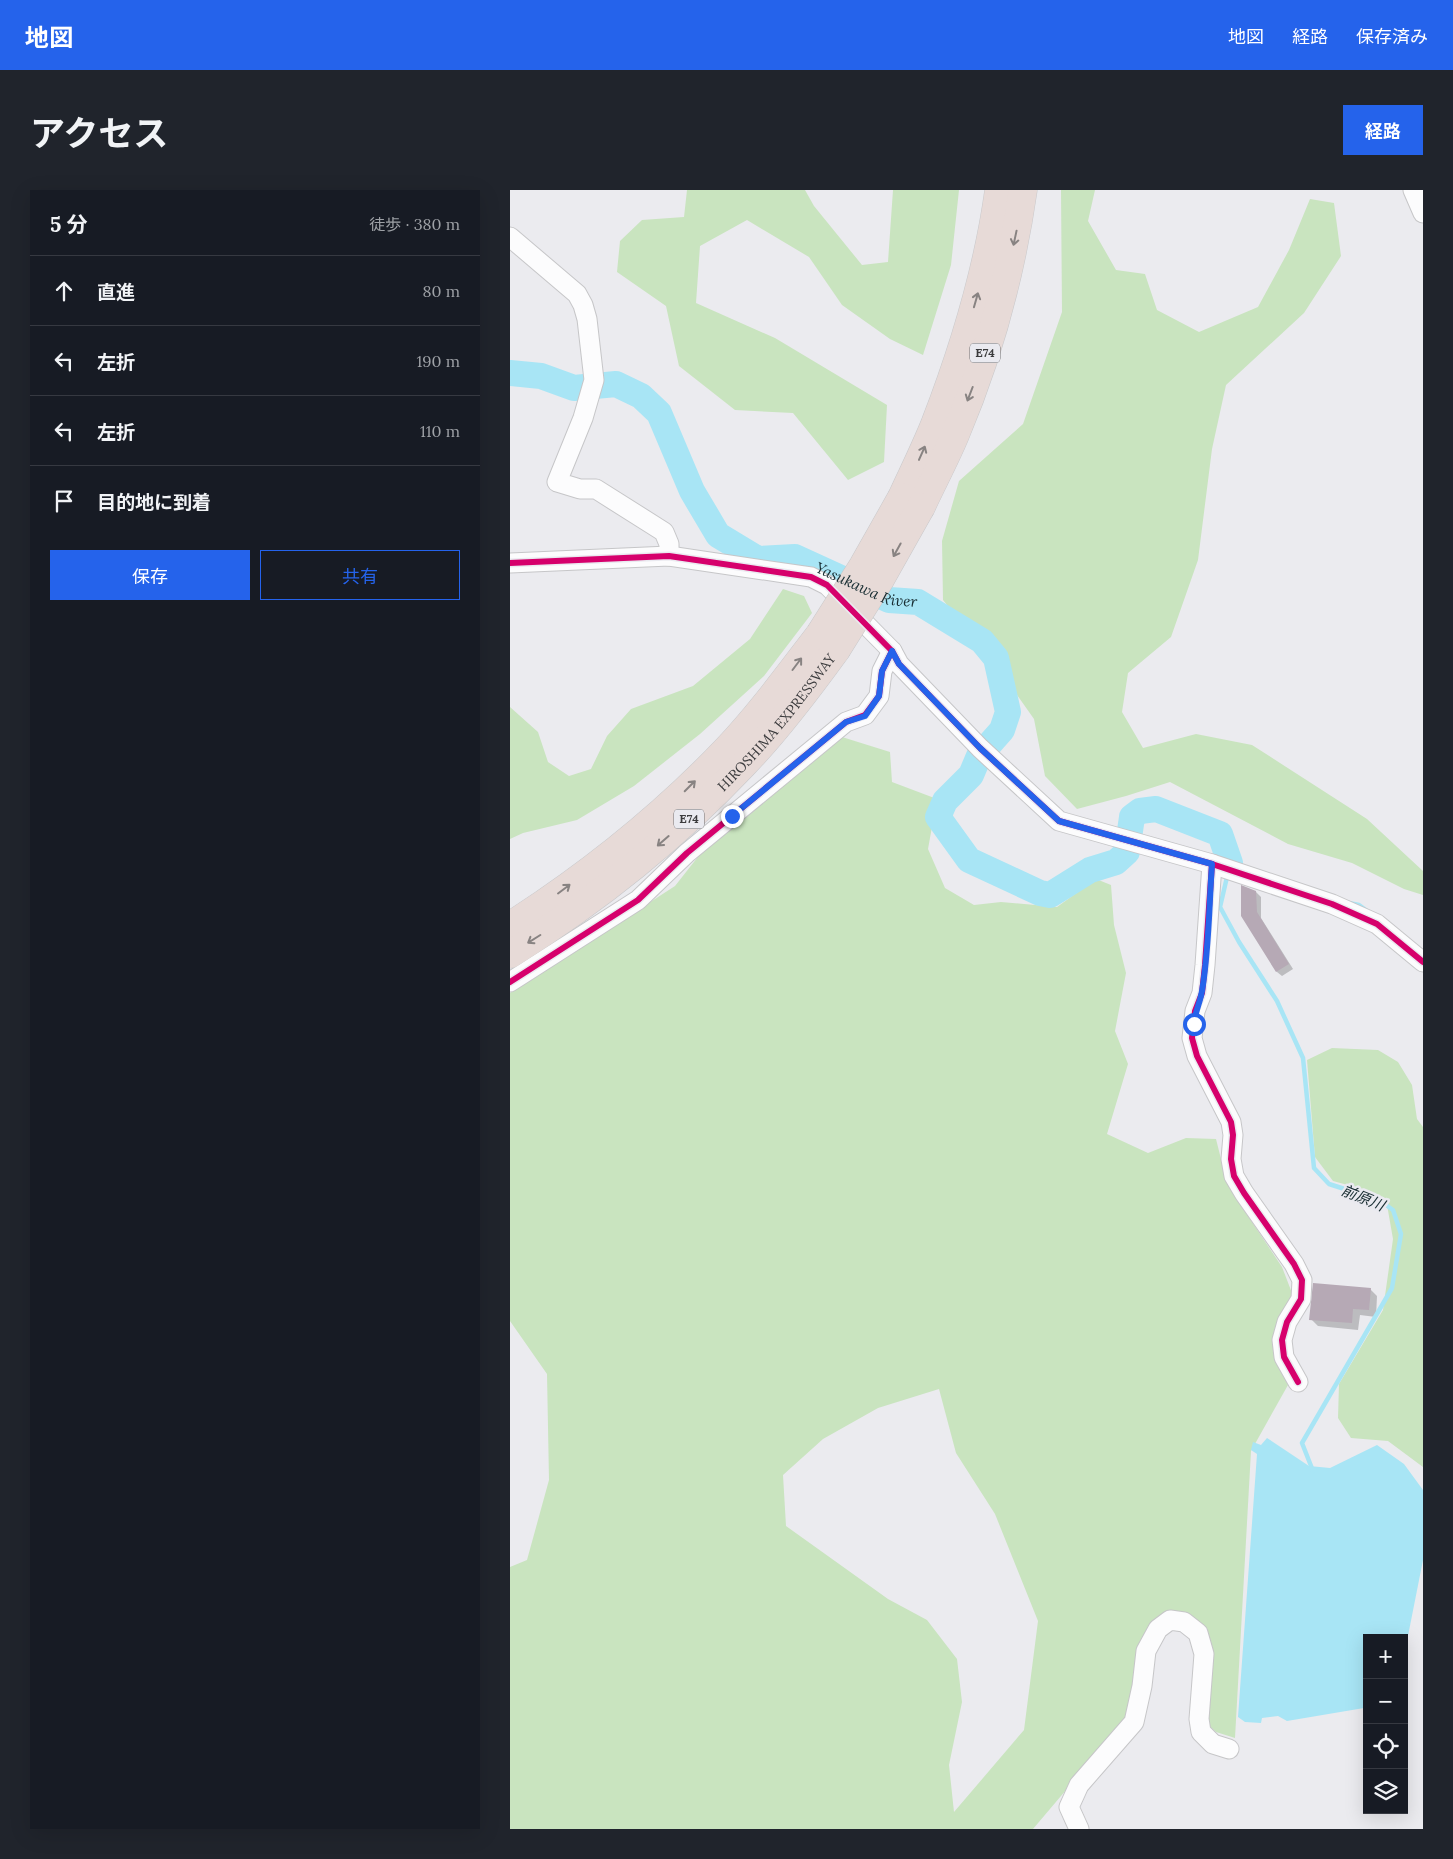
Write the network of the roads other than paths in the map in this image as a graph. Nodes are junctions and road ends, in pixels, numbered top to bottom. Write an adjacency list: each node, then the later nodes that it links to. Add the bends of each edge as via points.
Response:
1 (999, 190): 6 (highway, HIROSHIMA EXPRESSWAY / E74, one-way to 1, via 982,280)
2 (1023, 190): 6 (highway, HIROSHIMA EXPRESSWAY / E74, one-way to 6, via 1005,284 983,360 954,436)
3 (1412, 190): 4 (street)
4 (1423, 213)
5 (510, 237): 7 (street, via 577,294 587,319 593,385 557,482 580,489 596,489 664,532)
6 (911, 502): 9 (highway, HIROSHIMA EXPRESSWAY / E74, bridge, via 881,578)
7 (669, 556): 8 (street); 10 (street, via 811,577 827,586)
8 (510, 563)
9 (828, 642): 12 (highway, HIROSHIMA EXPRESSWAY / E74, one-way to 9, via 540,908 610,855 676,799 775,693); 13 (highway, HIROSHIMA EXPRESSWAY / E74, one-way to 13, via 793,708 744,765 692,816 626,873)
10 (892, 651): 11 (street, via 899,664 1059,821); 15 (street, via 882,671 879,696 865,716 846,722 687,853 638,900)
11 (1212, 864): 14 (street, via 1332,904 1368,920); 16 (street, via 1202,993 1195,1011 1192,1038 1197,1056 1230,1122 1234,1176 1302,1280 1301,1299 1287,1322 1282,1340 1284,1357)
12 (510, 926)
13 (510, 954)
14 (1423, 962)
15 (510, 982)
16 (1298, 1382)
17 (1229, 1749): 18 (street, via 1213,1744 1201,1732 1204,1654 1198,1633 1184,1622 1170,1620 1158,1629 1146,1651 1134,1722 1079,1785 1069,1807)
18 (1079, 1829)

